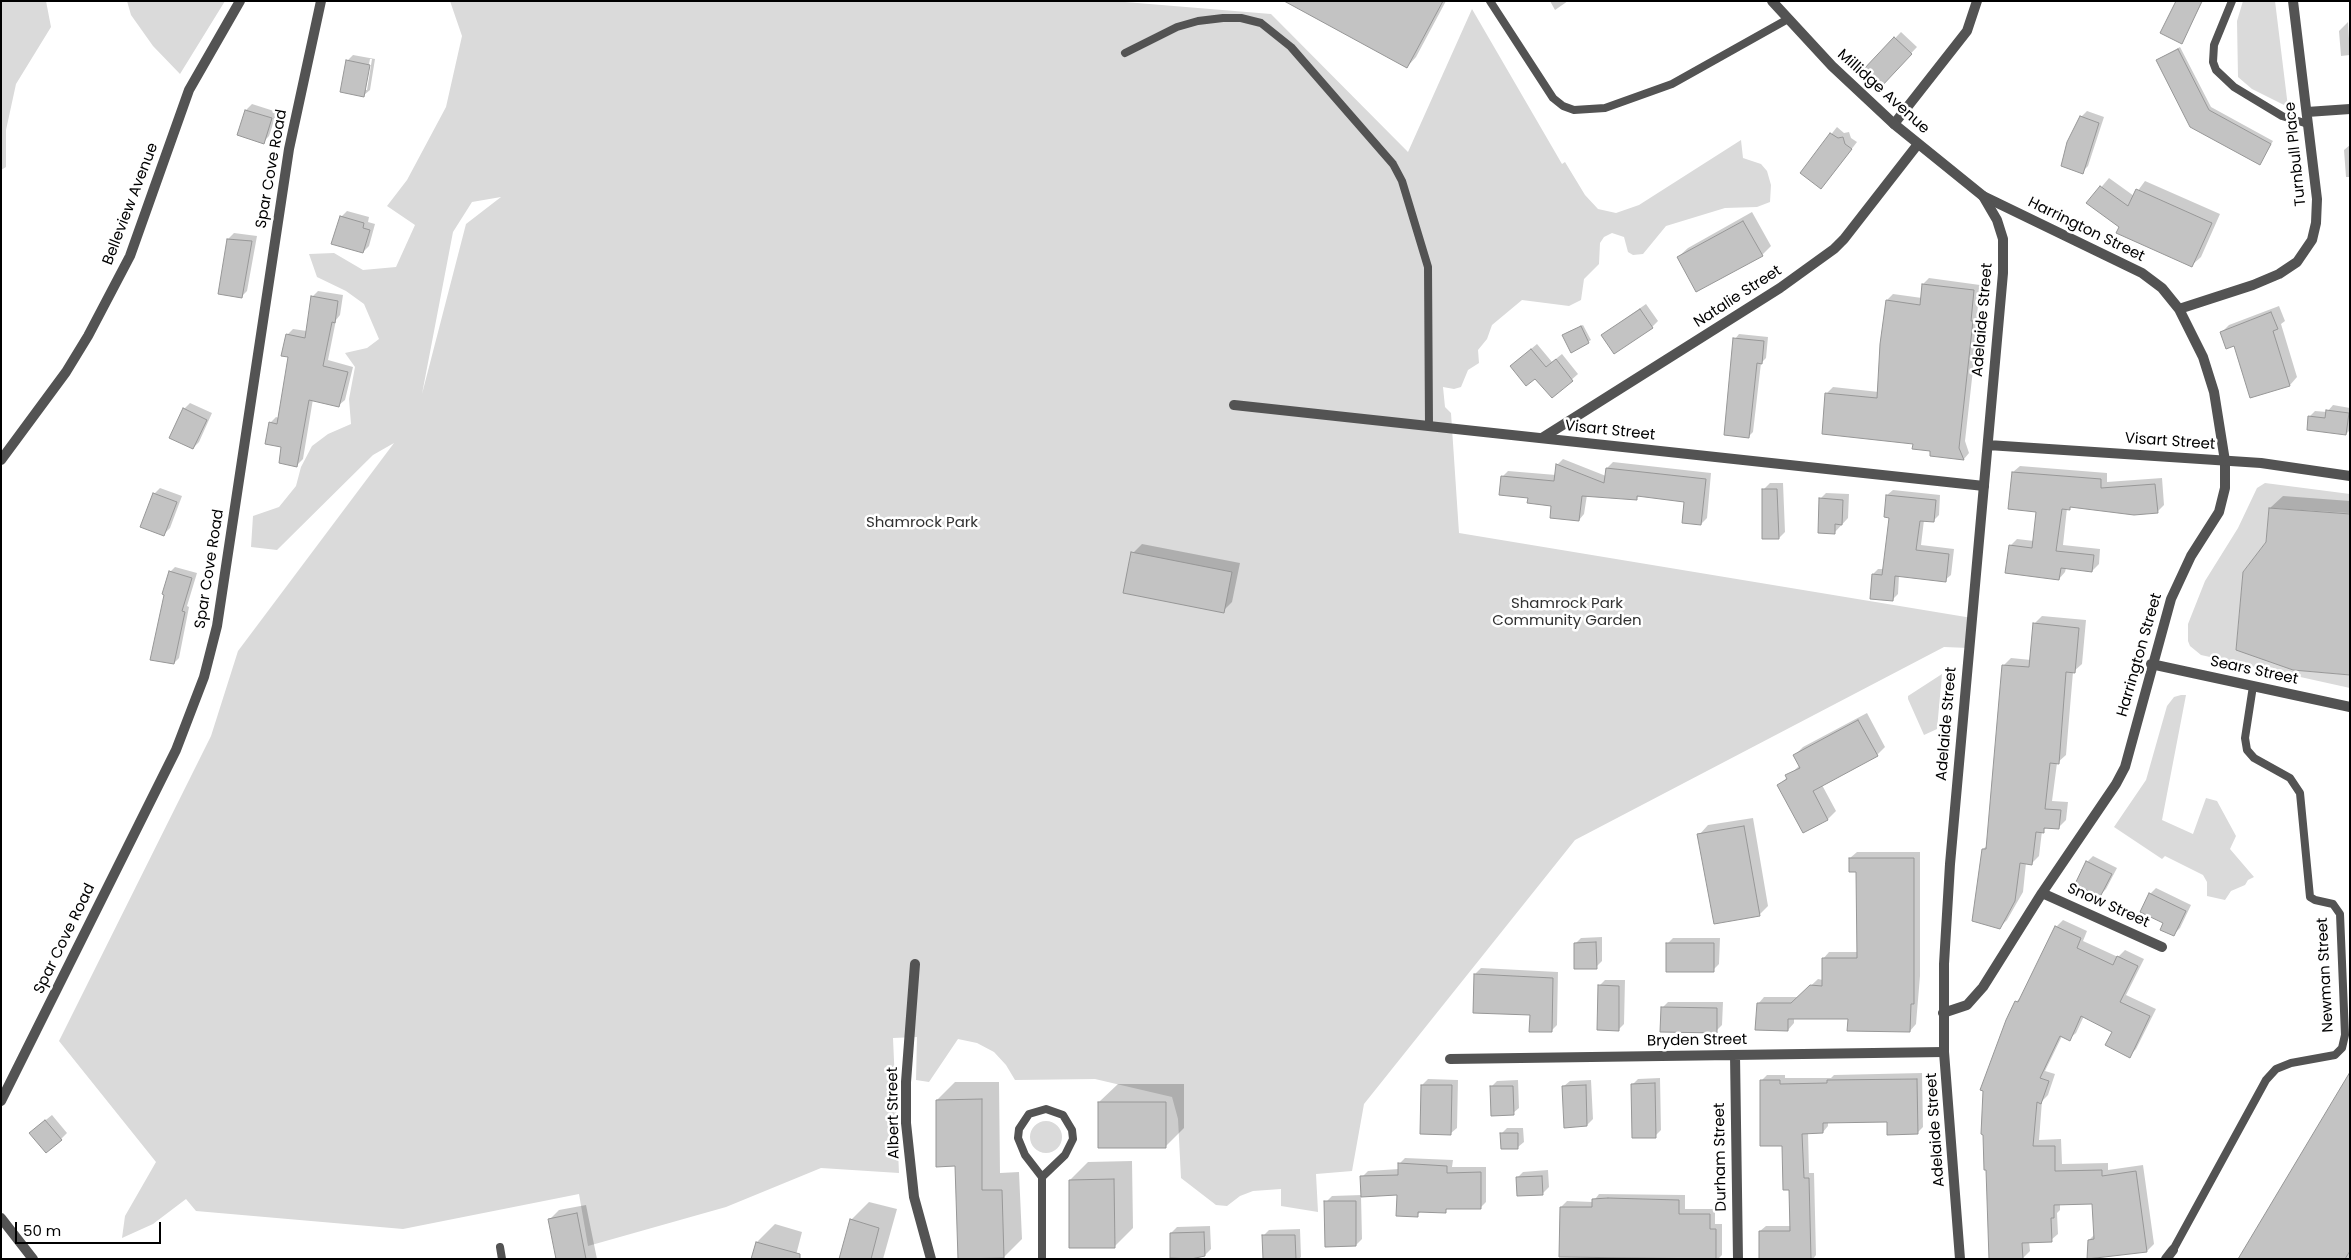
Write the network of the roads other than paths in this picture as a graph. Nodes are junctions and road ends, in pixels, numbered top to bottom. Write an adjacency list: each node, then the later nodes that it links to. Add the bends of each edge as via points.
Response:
1 (240, 1): 21 (street, Belleview Avenue, via 189,90 130,256 66,372)
2 (320, 1): 35 (street, Spar Cove Road, via 289,150 217,626 204,677 176,750)
3 (1490, 1): 8 (lane, via 1553,98 1574,110 1605,108 1672,84)
4 (1772, 1): 8 (street, Millidge Avenue)
5 (1977, 1): 12 (street, via 1967,30)
6 (2232, 1): 13 (lane, via 2214,45 2216,70 2234,87 2274,112)
7 (2293, 1): 11 (street, Turnbull Place)
8 (1788, 19): 12 (street, Millidge Avenue)
9 (1125, 53): 18 (lane, via 1177,27 1198,21 1241,18 1261,23 1291,47 1393,164 1402,181 1428,267)
10 (2350, 109): 11 (street)
11 (2306, 112): 13 (street, Turnbull Place)
12 (1894, 124): 14 (street, Millidge Avenue)
13 (2308, 124): 16 (street, Turnbull Place, via 2317,211 2314,233 2303,255 2268,280)
14 (1918, 144): 15 (street, Millidge Avenue); 19 (street, Natalie Street, via 1844,239 1818,262)
15 (1983, 196): 16 (street, Harrington Street, via 2142,273 2162,288); 20 (street, Adelaide Street, via 1997,220 2004,256)
16 (2179, 309): 22 (street, Harrington Street, via 2203,357 2214,392)
17 (1234, 405): 18 (street, Visart Street)
18 (1429, 426): 19 (street, Visart Street)
19 (1542, 438): 24 (street, Visart Street)
20 (1988, 445): 22 (street, Visart Street); 24 (street, Adelaide Street)
21 (1, 460)
22 (2225, 461): 23 (street, Visart Street); 25 (street, Harrington Street, via 2225,488 2219,512 2191,556 2171,599)
23 (2350, 476)
24 (1984, 486): 31 (street, Adelaide Street, via 1950,864)
25 (2151, 664): 26 (street, Sears Street); 28 (street, Harrington Street, via 2125,767)
26 (2253, 686): 27 (street, Sears Street); 39 (lane, Newman Street, via 2245,738 2247,750 2254,758 2290,778 2300,793 2310,896 2333,904 2340,914 2345,1035 2342,1048 2334,1056 2291,1063 2276,1069 2266,1080)
27 (2350, 708)
28 (2042, 893): 29 (street, Snow Street); 31 (street, Harrington Street, via 1983,987 1967,1005)
29 (2162, 947)
30 (915, 964): 42 (street, Albert Street, via 906,1123 914,1197)
31 (1943, 1013): 32 (street, Adelaide Street)
32 (1944, 1052): 33 (street, Bryden Street); 45 (street, Adelaide Street)
33 (1735, 1056): 34 (street, Bryden Street); 44 (street, Durham Street)
34 (1450, 1059)
35 (1, 1101)
36 (1042, 1177): 36 (lane, via 1065,1155 1073,1139 1072,1130 1063,1115 1046,1109 1029,1114 1019,1129 1018,1138 1025,1155); 43 (lane)
37 (1, 1218): 40 (street)
38 (500, 1247): 41 (lane)
39 (2169, 1254)
40 (33, 1259)
41 (502, 1259)
42 (931, 1259)
43 (1042, 1259)
44 (1738, 1259)
45 (1960, 1259)

